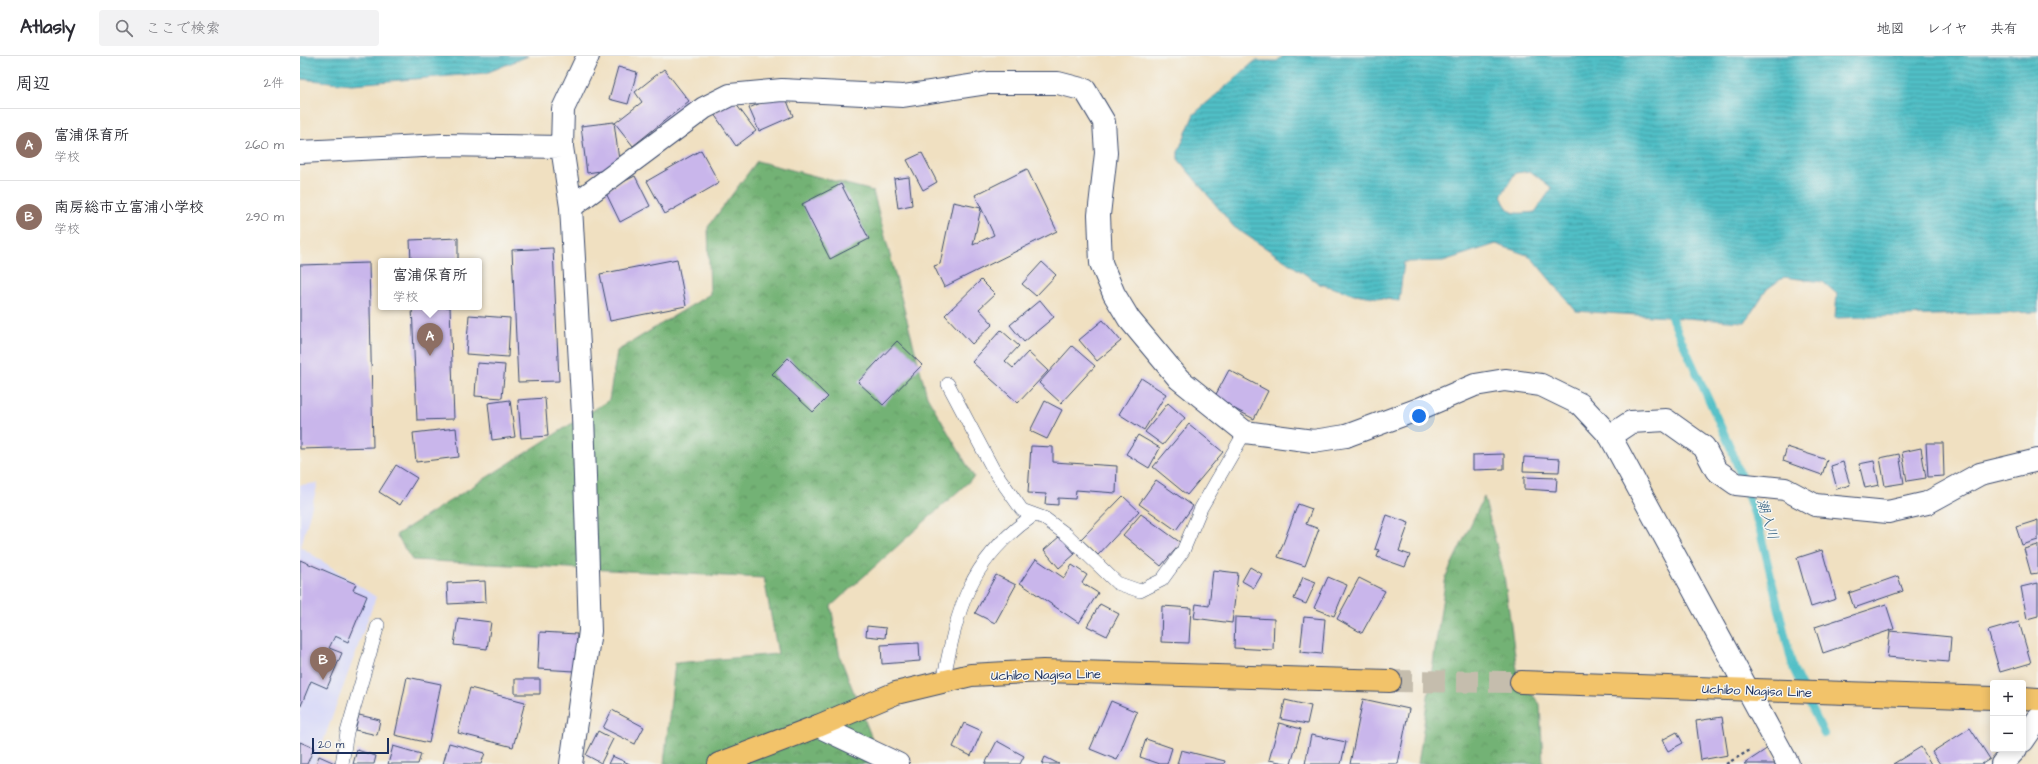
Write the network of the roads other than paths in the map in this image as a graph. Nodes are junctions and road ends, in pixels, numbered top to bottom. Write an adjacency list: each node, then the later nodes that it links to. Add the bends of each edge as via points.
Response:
1 (588, 56): 2 (street, via 563,109)
2 (562, 147): 3 (street, via 443,144); 4 (street)
3 (300, 152)
4 (571, 207): 6 (street, via 704,108 730,95 782,90 903,96 988,83 1058,83 1085,90 1104,122 1106,153 1099,215 1101,263 1114,294 1130,319 1179,379); 23 (street, via 583,415 590,631)
5 (948, 384): 9 (lane, via 993,469 1022,510)
6 (1245, 432): 7 (street, via 1313,441 1346,436 1475,385 1505,380 1542,386 1580,404); 9 (lane, via 1201,508 1183,551 1162,580 1140,590 1117,583 1067,535 1044,518)
7 (1610, 436): 8 (street, via 1631,422 1666,420 1704,447 1716,470 1736,484 1785,490 1815,505 1888,512 1927,503 1980,474); 14 (street)
8 (2038, 460)
9 (1034, 515): 12 (lane, via 1013,529 990,554 968,588 956,620)
10 (378, 625): 22 (lane, via 348,732)
11 (1390, 681): 12 (highway, Uchibo Nagisa Line, via 1044,672 970,675)
12 (943, 682): 19 (highway, Uchibo Nagisa Line, via 896,693)
13 (1521, 682): 14 (highway, Uchibo Nagisa Line)
14 (1746, 689): 15 (highway, Uchibo Nagisa Line); 26 (street)
15 (1990, 698)
16 (2026, 698): 17 (highway)
17 (2038, 699)
18 (2038, 719): 20 (street)
19 (818, 726): 24 (highway, Uchibo Nagisa Line); 25 (street)
20 (2026, 737)
21 (2013, 752): 27 (street)
22 (342, 764)
23 (571, 764)
24 (719, 764)
25 (898, 764)
26 (1788, 764)
27 (2002, 764)

